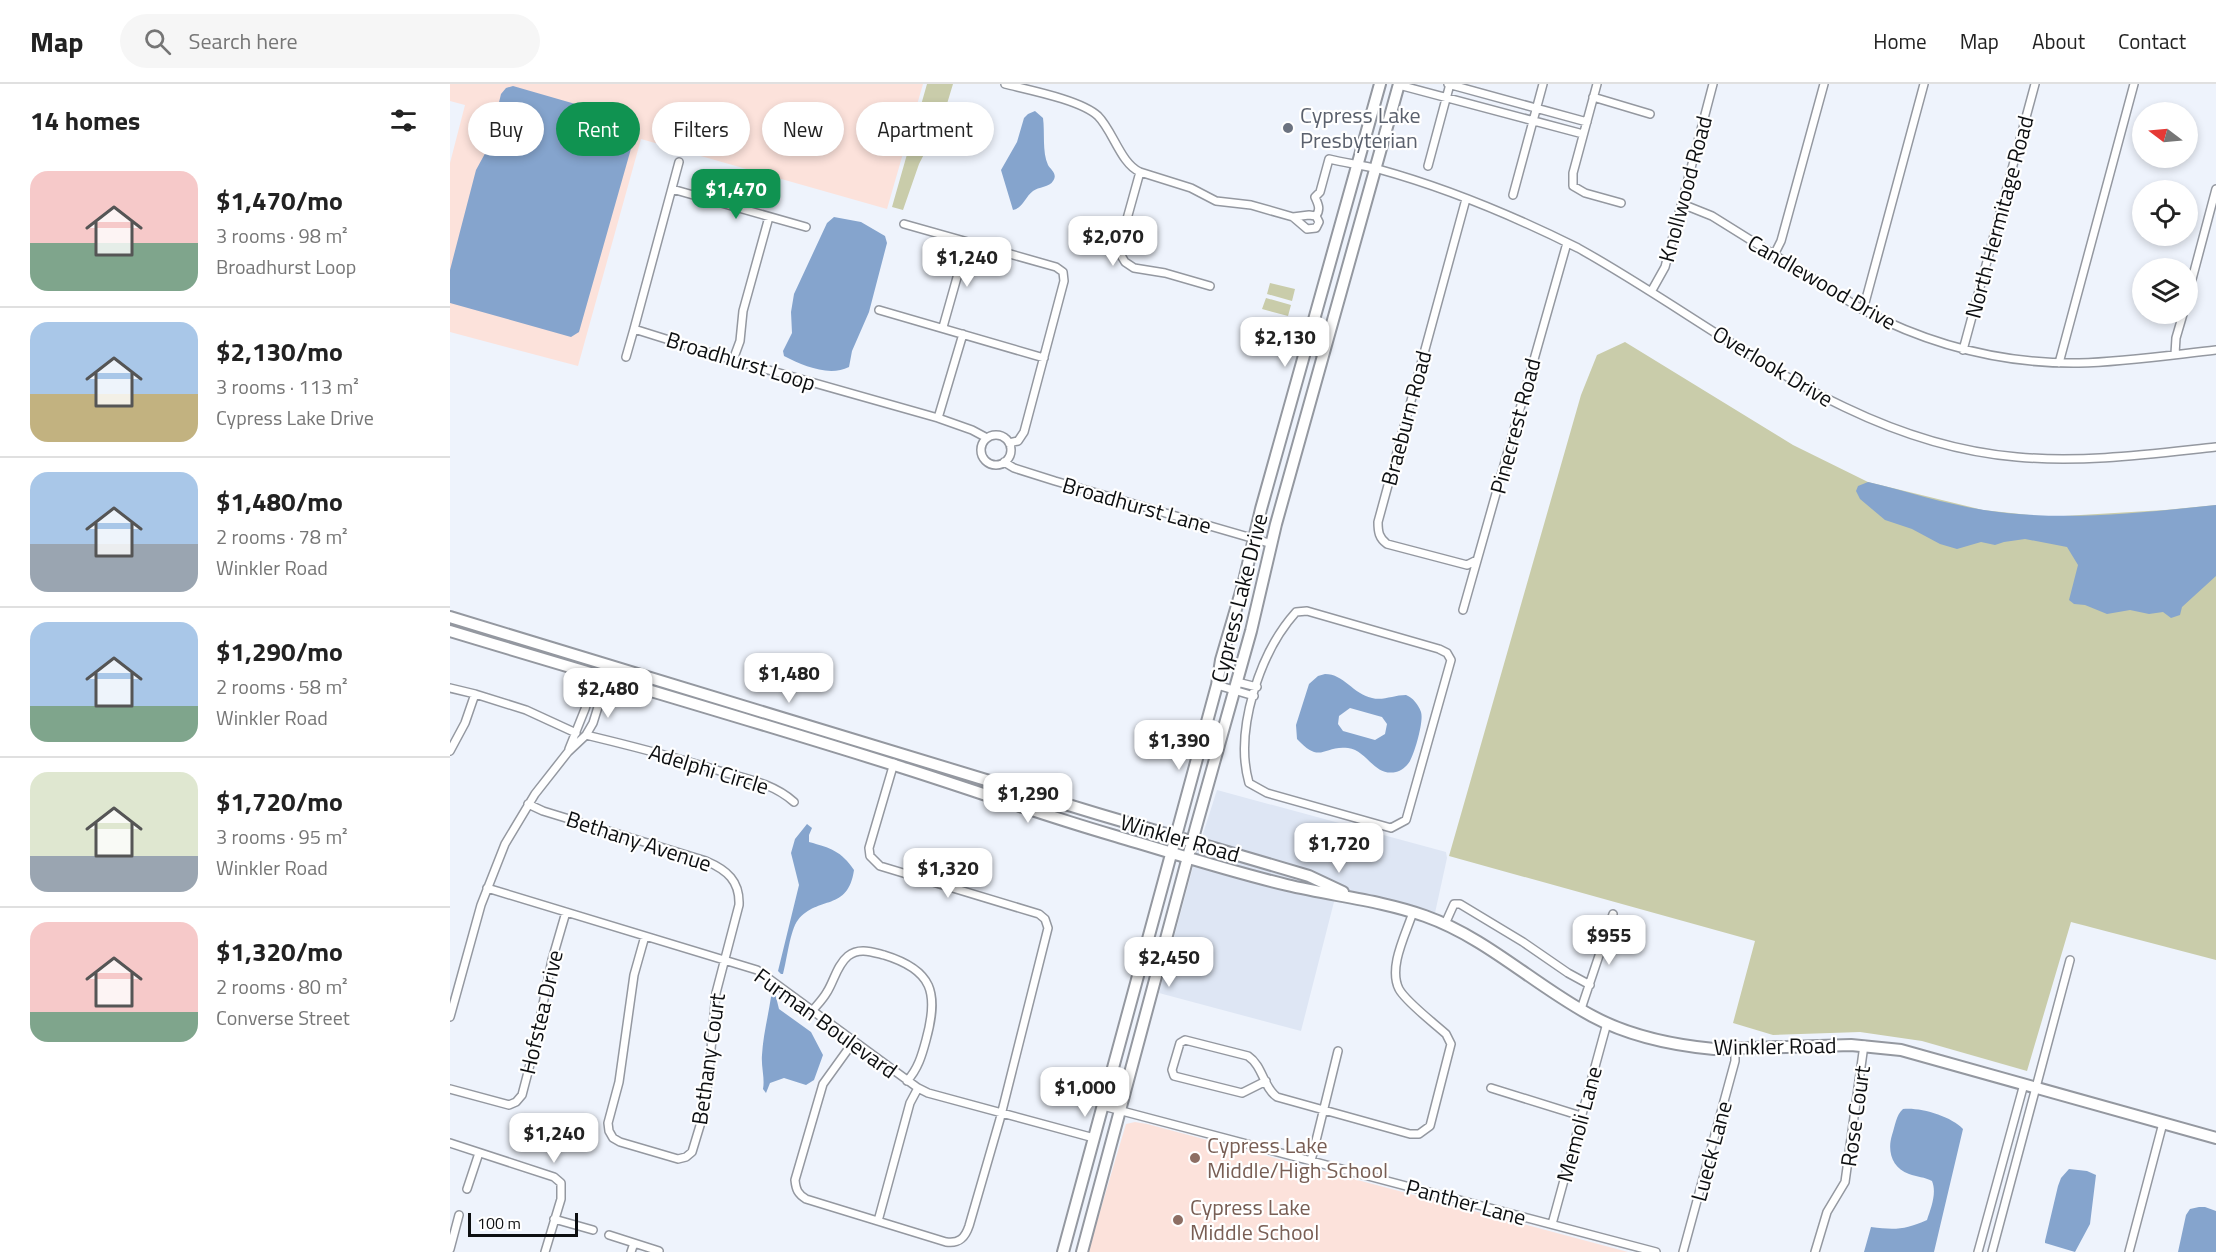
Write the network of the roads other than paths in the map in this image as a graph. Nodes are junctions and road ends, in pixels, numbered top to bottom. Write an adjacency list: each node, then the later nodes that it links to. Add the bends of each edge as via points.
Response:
1 (1005, 84): 23 (street, via 1091,110 1107,127 1134,170)
2 (1380, 84): 20 (street, Cypress Lake Drive)
3 (1449, 84): 12 (street); 14 (street)
4 (1543, 84): 14 (street)
5 (1597, 84): 13 (street)
6 (1713, 84): 29 (street, Knollwood Road)
7 (1824, 84): 37 (street, via 1782,241)
8 (1924, 84): 42 (street)
9 (2034, 84): 48 (street, North Hermitage Road)
10 (2134, 84): 55 (street)
11 (1399, 85): 12 (street); 22 (street, Cypress Lake Drive)
12 (1446, 97): 16 (street); 21 (street)
13 (1593, 98): 15 (street); 17 (street)
14 (1537, 108): 16 (street); 17 (street)
15 (1650, 114)
16 (1533, 121): 18 (street); 26 (street)
17 (1587, 122): 18 (street)
18 (1584, 134): 28 (street, via 1573,186)
19 (679, 162): 24 (street)
20 (1358, 166): 22 (street, Overlook Drive); 30 (street, Overlook Drive, via 1329,159 1320,192 1315,196 1319,205); 47 (street, Cypress Lake Drive)
21 (1428, 166)
22 (1375, 168): 27 (street, Overlook Drive); 50 (street, Cypress Lake Drive)
23 (1140, 172): 32 (street, via 1191,188 1216,201 1251,205); 39 (street, via 1120,244 1125,262 1140,270)
24 (672, 189): 31 (street); 45 (street)
25 (2216, 189): 38 (street)
26 (1514, 195)
27 (1466, 199): 36 (street, Overlook Drive); 63 (street, Braeburn Road, via 1378,531 1387,544 1467,565)
28 (1621, 203)
29 (1682, 204): 37 (street, Candlewood Drive, via 1704,212); 40 (street, Knollwood Road, via 1665,267)
30 (1316, 216): 32 (street); 32 (street, via 1319,222 1312,229)
31 (770, 217): 34 (street); 54 (street)
32 (1293, 217)
33 (904, 224): 35 (street)
34 (806, 227)
35 (967, 242): 44 (street); 53 (street, via 1063,272)
36 (1566, 243): 40 (street, Overlook Drive); 63 (street, Pinecrest Road)
37 (1774, 255): 42 (street, Candlewood Drive)
38 (2198, 258)
39 (1210, 286)
40 (1651, 292): 59 (street, Overlook Drive, via 1834,404 1925,439 1987,453 2044,459 2114,458)
41 (879, 310): 44 (street)
42 (1863, 310): 48 (street, Candlewood Drive, via 1909,332)
43 (2180, 324): 51 (street)
44 (943, 327): 46 (street)
45 (634, 329): 52 (street); 54 (street, Broadhurst Loop)
46 (963, 334): 53 (street); 56 (street)
47 (1306, 348): 50 (street); 61 (street, Cypress Lake Drive)
48 (1963, 350): 55 (street, Candlewood Drive)
49 (2216, 350): 51 (street, Candlewood Drive)
50 (1324, 354): 62 (street, Cypress Lake Drive)
51 (2175, 354): 55 (street, Candlewood Drive)
52 (626, 357)
53 (1044, 358): 58 (street, via 1024,432 1018,441)
54 (733, 360): 56 (street, Broadhurst Loop)
55 (2059, 363)
56 (938, 418): 57 (street, Broadhurst Loop)
57 (987, 438): 58 (street, Broadhurst Loop, via 1002,436); 60 (street, via 981,446 982,456 989,464)
58 (1009, 443): 60 (street, via 1010,454)
59 (2216, 447)
60 (1004, 462): 61 (street, Broadhurst Lane, via 1045,478)
61 (1254, 539): 62 (street, Broadhurst Lane); 71 (street, Cypress Lake Drive)
62 (1272, 544): 72 (street, Cypress Lake Drive)
63 (1477, 560): 64 (street, Pinecrest Road)
64 (1463, 610)
65 (450, 617): 67 (street, Winkler Road)
66 (450, 631): 69 (street, Winkler Road)
67 (599, 662): 68 (street, Winkler Road); 69 (street)
68 (611, 665): 70 (street); 81 (street, Winkler Road)
69 (595, 675): 70 (street, Winkler Road); 77 (street)
70 (607, 678): 78 (street); 82 (street, Winkler Road)
71 (1217, 685): 72 (street); 87 (street, Cypress Lake Drive)
72 (1236, 686): 73 (street); 76 (street); 88 (street, Cypress Lake Drive)
73 (1257, 687): 76 (street); 76 (street, via 1260,671 1296,612 1307,611 1447,654 1451,660 1406,820 1391,828 1268,793 1249,783 1246,735)
74 (450, 688): 75 (street)
75 (475, 694): 77 (street, via 526,710); 79 (street)
76 (1254, 696)
77 (576, 733): 80 (street)
78 (586, 735): 80 (street); 85 (street, Adelphi Circle, via 666,754 765,785 785,793)
79 (450, 751)
80 (568, 752): 86 (street)
81 (898, 752): 82 (street); 84 (street, Winkler Road)
82 (894, 765): 83 (street, Winkler Road); 121 (street, via 869,848 870,856 880,866 1031,911 1045,919 1048,928)
83 (926, 776): 84 (street, via 944,776 983,786 989,786); 89 (street, Winkler Road)
84 (992, 780): 87 (street, Winkler Road)
85 (794, 802)
86 (528, 804): 91 (street, via 505,844); 92 (street, Bethany Avenue, via 706,861 729,874)
87 (1176, 837): 88 (street, Winkler Road); 89 (street, Cypress Lake Drive)
88 (1193, 842): 90 (street, Cypress Lake Drive); 93 (street, Winkler Road, via 1309,876)
89 (1172, 852): 90 (street, Winkler Road); 118 (street, Cypress Lake Drive)
90 (1189, 857): 93 (street, Winkler Road, via 1285,884); 120 (street, Cypress Lake Drive)
91 (487, 888): 94 (street, Furman Boulevard); 102 (street)
92 (738, 892): 99 (street, Bethany Court, via 739,905)
93 (1357, 898): 95 (street, Winkler Road)
94 (566, 912): 98 (street, Furman Boulevard); 117 (street, Hofstea Drive, via 522,1095 509,1105)
95 (1413, 912): 97 (street, Winkler Road); 119 (street, via 1398,959 1396,981 1401,992 1446,1034 1451,1044 1432,1122 1428,1130 1415,1134)
96 (1613, 914): 101 (street)
97 (1445, 924): 101 (street, via 1454,904 1460,904); 103 (street, Winkler Road)
98 (645, 936): 99 (street, Furman Boulevard); 99 (street, Bethany Court, via 634,975 622,1066 608,1123 613,1138 620,1142 670,1157 678,1159 692,1152 702,1119 713,1010)
99 (724, 959): 104 (street, Furman Boulevard, via 766,975)
100 (2070, 960): 114 (street)
101 (1590, 985): 103 (street)
102 (453, 995): 105 (street)
103 (1581, 1009): 106 (street, Winkler Road)
104 (813, 1010): 107 (street, Furman Boulevard); 111 (street, via 827,993 843,961 856,951 873,952 912,967 928,985 933,1011 921,1059)
105 (450, 1017)
106 (1607, 1023): 109 (street, Winkler Road, via 1671,1043); 122 (street, Memoli Lane)
107 (854, 1041): 111 (street, Furman Boulevard); 132 (street, via 819,1094 796,1188 806,1199)
108 (1864, 1046): 109 (street, Winkler Road); 113 (street, Winkler Road, via 1915,1053); 145 (street, Rose Court, via 1845,1182 1827,1212)
109 (1735, 1049): 144 (street, Lueck Lane)
110 (1338, 1051): 119 (street)
111 (907, 1081): 115 (street, Furman Boulevard)
112 (1266, 1081): 112 (street, via 1248,1056 1185,1040 1180,1043 1172,1070 1174,1076 1242,1093); 119 (street, via 1278,1097)
113 (2024, 1084): 114 (street, Winkler Road); 146 (street)
114 (2037, 1087): 123 (street, Winkler Road); 147 (street)
115 (918, 1088): 121 (street, Furman Boulevard); 132 (street, via 910,1102)
116 (1491, 1088): 122 (street)
117 (450, 1089)
118 (1103, 1106): 120 (street, Panther Lane); 124 (street, Cypress Lake Drive)
119 (1322, 1111): 128 (street)
120 (1120, 1112): 128 (street, Panther Lane); 142 (street, Cypress Lake Drive)
121 (1001, 1114): 124 (street, Furman Boulevard); 132 (street, via 969,1226 961,1240 946,1242)
122 (1581, 1116): 133 (street, Memoli Lane)
123 (2163, 1123): 125 (street, Winkler Road); 148 (street)
124 (1094, 1138): 141 (street, Cypress Lake Drive)
125 (2216, 1138)
126 (450, 1143): 127 (street)
127 (479, 1153): 129 (street); 131 (street, via 554,1177 561,1183)
128 (1311, 1161): 133 (street, Panther Lane)
129 (467, 1189)
130 (459, 1215): 137 (street)
131 (555, 1219): 134 (street); 139 (street)
132 (878, 1221)
133 (1552, 1224): 143 (street, Panther Lane)
134 (593, 1230)
135 (609, 1235): 136 (street)
136 (634, 1243): 138 (street); 140 (street)
137 (450, 1249)
138 (659, 1251)
139 (545, 1252)
140 (631, 1252)
141 (1063, 1252)
142 (1082, 1252)
143 (1656, 1252)
144 (1683, 1252)
145 (1815, 1252)
146 (1978, 1252)
147 (1992, 1252)
148 (2129, 1252)

